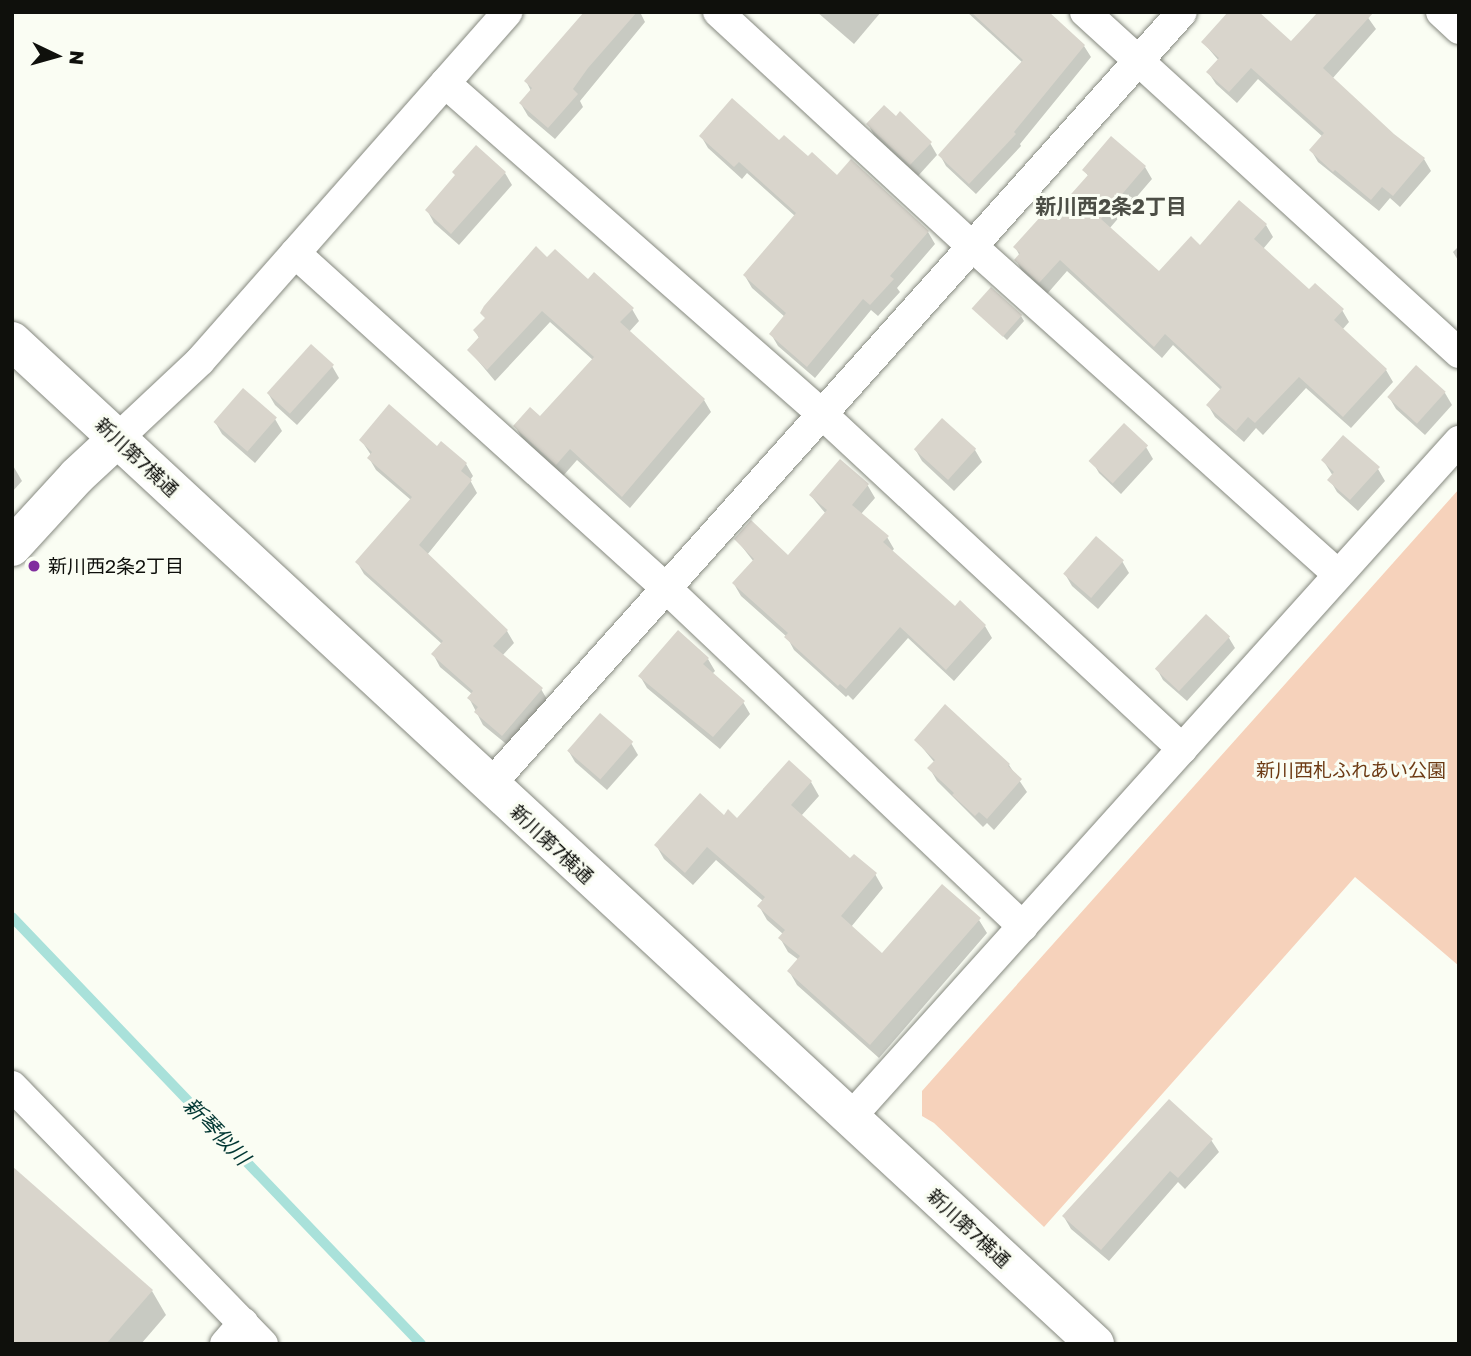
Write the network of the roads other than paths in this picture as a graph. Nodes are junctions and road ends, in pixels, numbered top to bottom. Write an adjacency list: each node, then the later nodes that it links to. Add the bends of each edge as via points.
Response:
1 (508, 12): 8 (street)
2 (718, 12): 9 (street)
3 (1085, 12): 7 (street)
4 (1182, 12): 7 (street)
5 (1441, 12): 6 (street)
6 (1459, 29)
7 (1138, 61): 9 (street); 12 (street)
8 (445, 83): 10 (street); 13 (street)
9 (972, 246): 13 (street); 17 (street)
10 (295, 253): 14 (street, via 200,361); 18 (street)
11 (12, 341): 14 (street, 新川第7横通)
12 (1459, 353)
13 (822, 414): 18 (street); 19 (street)
14 (117, 439): 16 (street); 20 (street, 新川第7横通)
15 (1459, 440): 17 (street)
16 (12, 547)
17 (1336, 573): 19 (street)
18 (666, 588): 20 (street); 21 (street)
19 (1182, 749): 21 (street)
20 (489, 785): 23 (street, 新川第7横通)
21 (1023, 927): 23 (street)
22 (12, 1086): 24 (street)
23 (850, 1118): 25 (street, 新川第7横通)
24 (244, 1337)
25 (1095, 1344)

